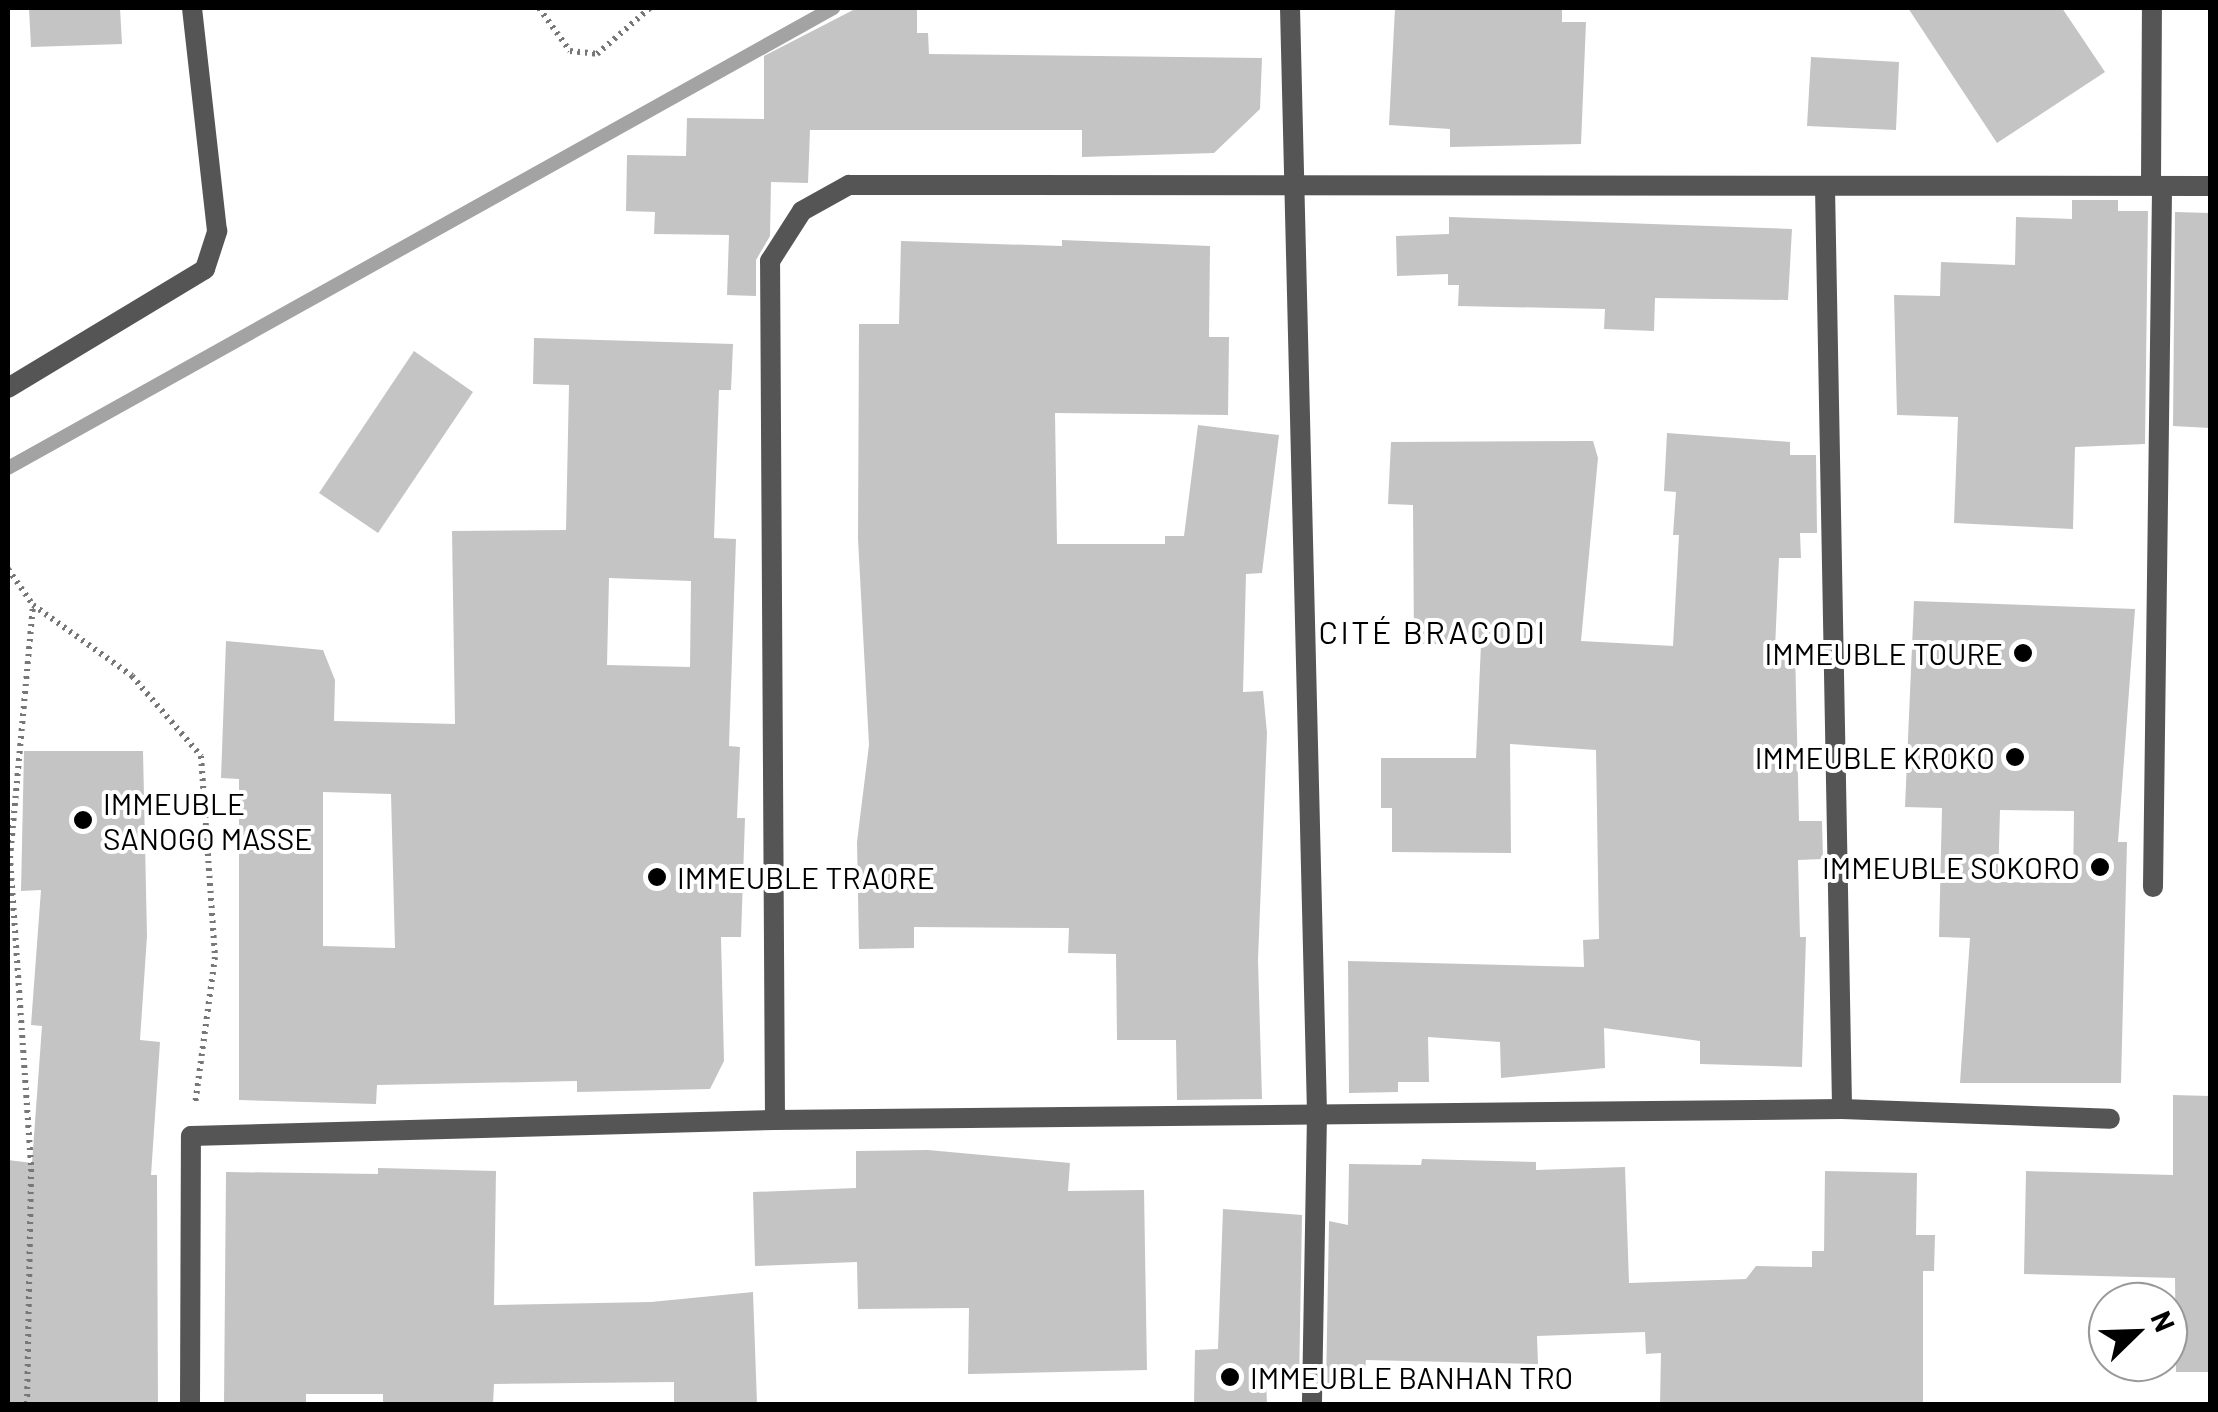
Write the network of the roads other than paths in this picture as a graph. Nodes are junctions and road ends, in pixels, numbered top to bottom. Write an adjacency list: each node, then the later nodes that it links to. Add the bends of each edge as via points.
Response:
1 (192, 8): 8 (street, via 217,231 205,269)
2 (1290, 8): 4 (street)
3 (2152, 8): 5 (street)
4 (1296, 181): 7 (street); 11 (street); 13 (street, via 849,185 802,211 770,262)
5 (2157, 185): 6 (street); 7 (street); 9 (street)
6 (2210, 186)
7 (1825, 187): 10 (street)
8 (8, 388)
9 (2152, 886)
10 (1842, 1109): 11 (street); 12 (street)
11 (1317, 1114): 13 (street); 15 (street)
12 (2110, 1119)
13 (775, 1120): 14 (street, via 190,1136)
14 (190, 1404)
15 (1312, 1404)

